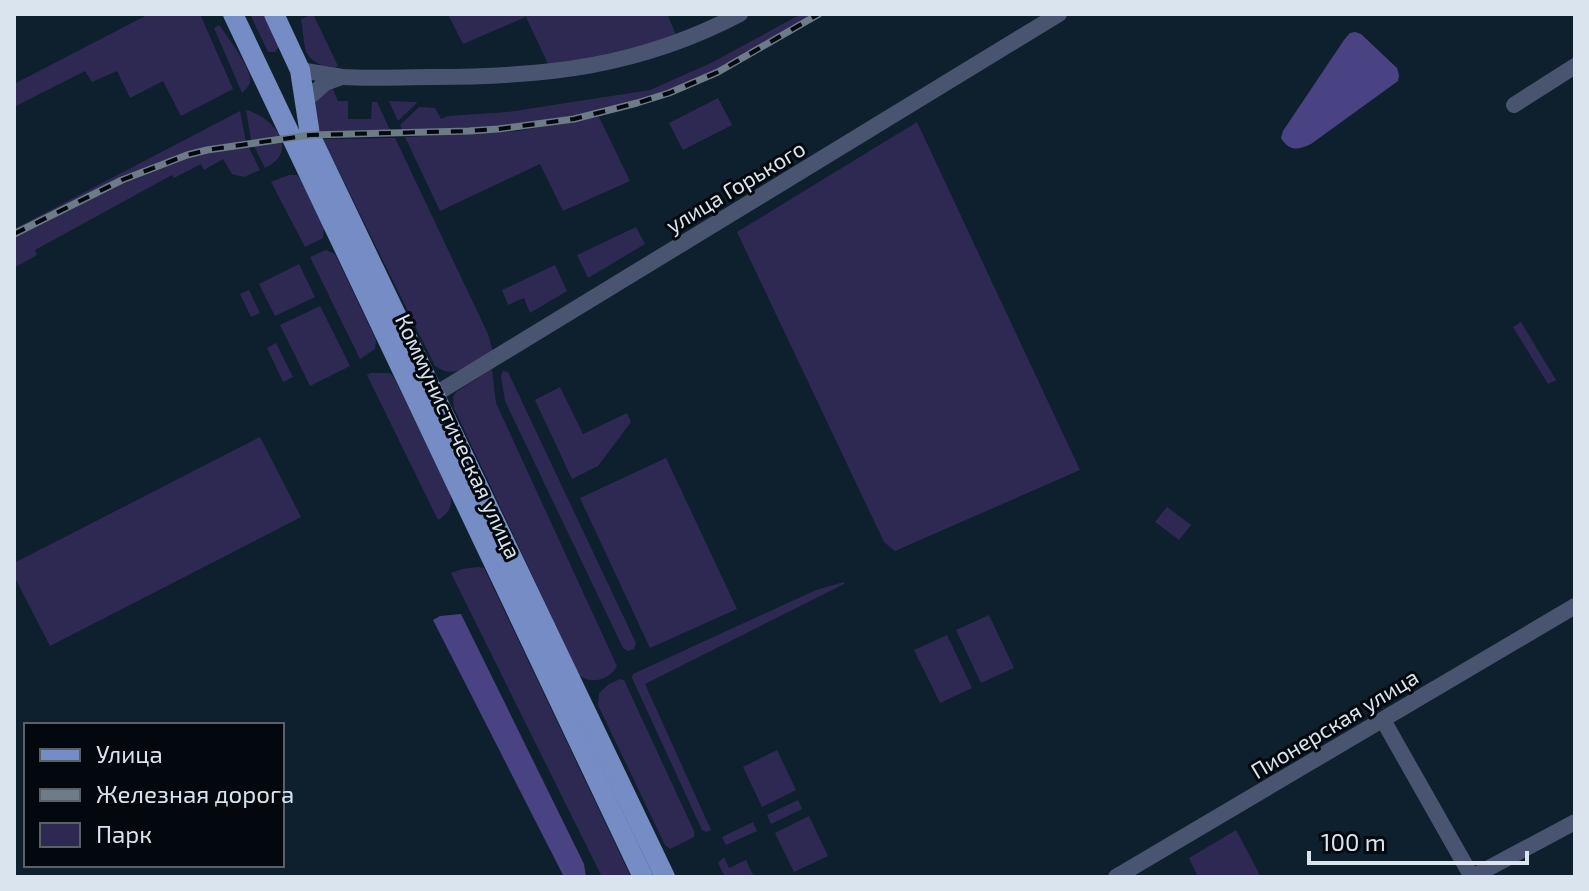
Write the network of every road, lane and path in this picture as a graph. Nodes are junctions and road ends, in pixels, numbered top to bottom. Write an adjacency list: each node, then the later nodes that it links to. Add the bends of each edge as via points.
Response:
1 (233, 14): 5 (main road, Коммунистическая улица)
2 (274, 14): 7 (main road, Коммунистическая улица)
3 (740, 14): 8 (street, via 646,53 572,69 490,77)
4 (1059, 14): 11 (street, улица Горького)
5 (256, 63): 7 (main road); 15 (main road, Коммунистическая улица)
6 (1575, 66): 10 (street)
7 (300, 70): 8 (street); 9 (main road, Коммунистическая улица)
8 (342, 77): 9 (street, via 325,83)
9 (305, 101): 11 (main road, Коммунистическая улица, via 310,135)
10 (1514, 105)
11 (434, 395): 16 (main road, Коммунистическая улица)
12 (1575, 606): 13 (street, Пионерская улица)
13 (1383, 720): 17 (street, Пионерская улица); 18 (street)
14 (1575, 822): 18 (street)
15 (643, 877)
16 (665, 877)
17 (1116, 877)
18 (1472, 877)

